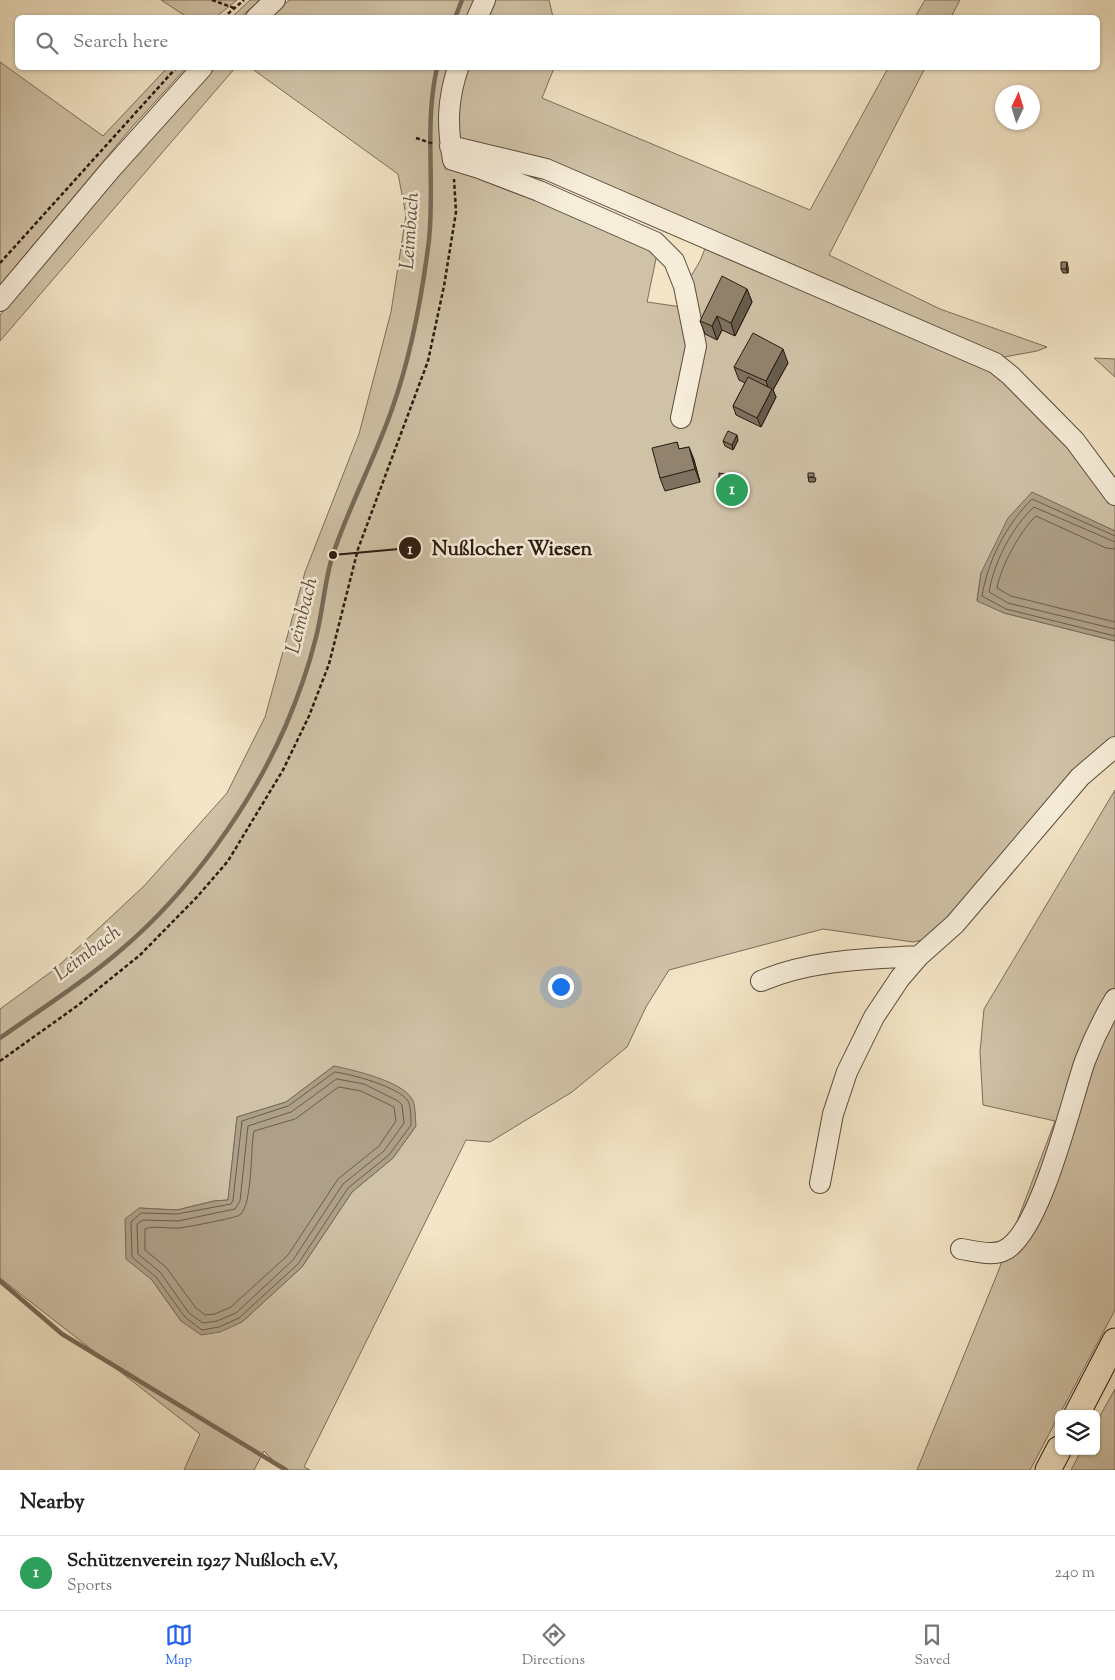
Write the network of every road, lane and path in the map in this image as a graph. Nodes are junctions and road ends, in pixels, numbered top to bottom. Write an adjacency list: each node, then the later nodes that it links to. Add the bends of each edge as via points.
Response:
1 (212, 0): 5 (path)
2 (244, 0): 5 (path)
3 (275, 0): 7 (street)
4 (485, 0): 8 (street)
5 (234, 8): 6 (path)
6 (227, 15)
7 (259, 15)
8 (478, 15)
9 (174, 70): 14 (path)
10 (200, 70): 15 (street, via 110,169)
11 (457, 70): 13 (street, via 450,94)
12 (416, 138): 13 (path)
13 (447, 151): 16 (street, via 479,168 655,242 674,260 684,286 696,346); 17 (street, via 546,169 995,363 1075,440); 22 (path, via 456,212 428,362 358,549 329,664 310,716 228,862 198,897 126,966)
14 (0, 263)
15 (0, 301)
16 (682, 418)
17 (1115, 495)
18 (1115, 747): 19 (street, via 1080,777 955,924)
19 (918, 956): 20 (street, via 812,964); 23 (street, via 874,1017 847,1072 833,1114)
20 (760, 981)
21 (1115, 999): 24 (street, via 1086,1060 1041,1198 1029,1222 1018,1238 1002,1252)
22 (0, 1061)
23 (820, 1183)
24 (961, 1249)
25 (1115, 1341): 26 (main road)
26 (1079, 1410)
27 (1056, 1455): 28 (main road)
28 (1048, 1470)

